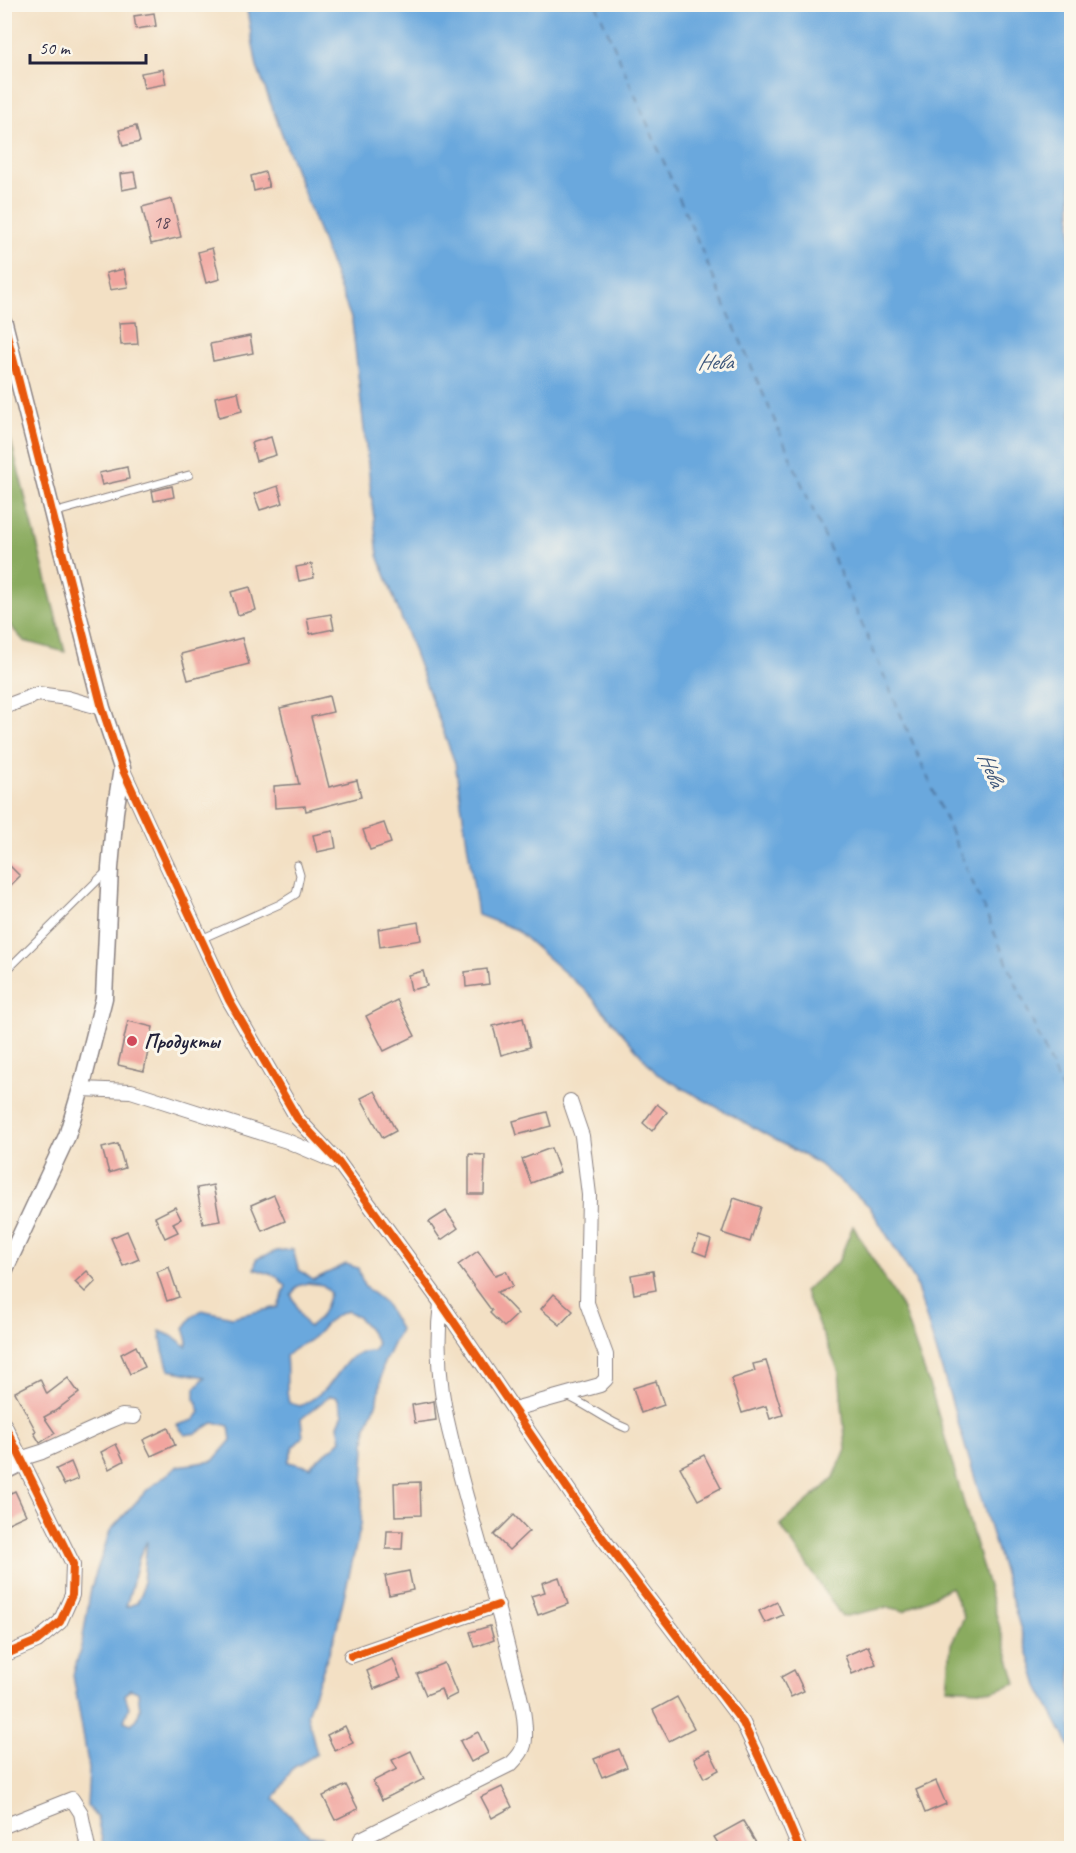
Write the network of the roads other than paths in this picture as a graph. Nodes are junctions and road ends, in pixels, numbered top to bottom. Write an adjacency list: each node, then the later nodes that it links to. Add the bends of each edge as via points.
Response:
1 (4, 323): 3 (street)
2 (189, 475): 3 (lane)
3 (53, 513): 5 (street)
4 (4, 707): 5 (street, via 38,694)
5 (102, 708): 6 (street)
6 (122, 768): 8 (street); 9 (street)
7 (297, 866): 9 (lane, via 300,875 296,894)
8 (110, 868): 10 (lane); 11 (street, via 104,998)
9 (201, 939): 13 (street, via 229,1000 297,1118)
10 (4, 973)
11 (81, 1089): 13 (street, via 131,1091 287,1141); 14 (street, via 67,1136)
12 (570, 1101): 16 (street, via 582,1136 589,1195 587,1303 606,1355 606,1379 600,1386)
13 (339, 1163): 15 (street)
14 (4, 1271)
15 (441, 1303): 17 (street); 23 (street, via 437,1332 439,1372 451,1440)
16 (564, 1395): 17 (street); 20 (lane)
17 (514, 1409): 29 (street, via 589,1520 743,1723)
18 (134, 1417): 21 (street, via 122,1416)
19 (4, 1424): 21 (street)
20 (626, 1428)
21 (23, 1458): 22 (street); 24 (street, via 73,1564 72,1595 60,1622 37,1641)
22 (4, 1473)
23 (498, 1605): 25 (street); 27 (street, via 523,1709 525,1738 521,1754 511,1764)
24 (4, 1655)
25 (351, 1656)
26 (4, 1826): 28 (street, via 72,1799 81,1813)
27 (361, 1839)
28 (88, 1848)
29 (799, 1848)

